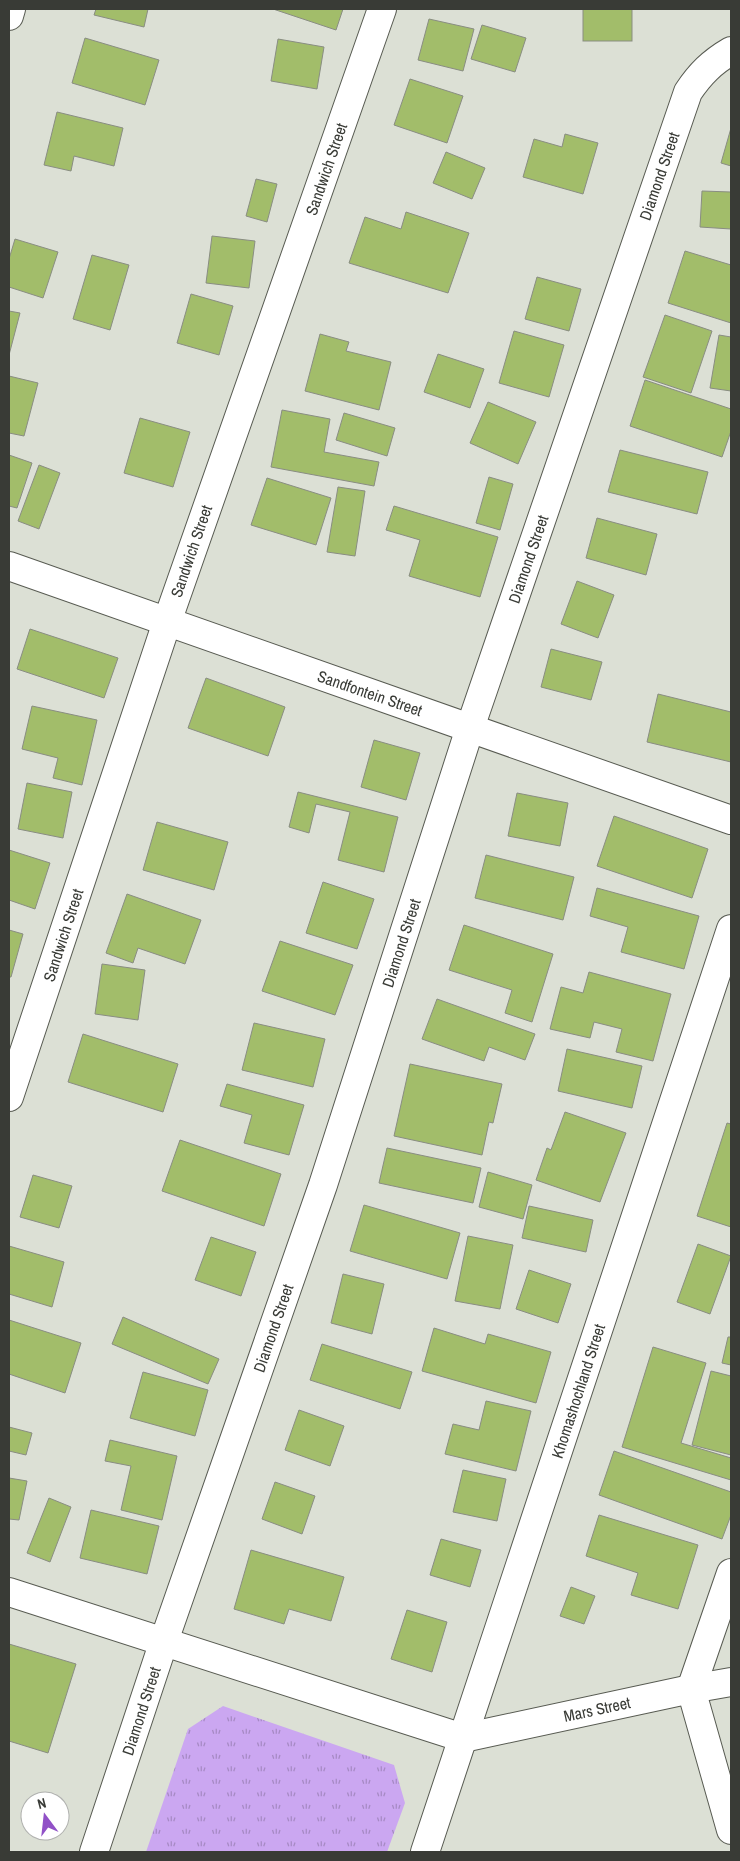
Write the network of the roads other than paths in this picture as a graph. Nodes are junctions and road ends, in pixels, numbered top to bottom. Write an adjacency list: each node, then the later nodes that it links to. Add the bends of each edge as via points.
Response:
1 (11, 9): 3 (street)
2 (382, 9): 6 (street, Sandwich Street)
3 (9, 16)
4 (731, 51): 7 (street, Diamond Street, via 699,75 688,92)
5 (9, 566): 6 (street, Sandfontein Street)
6 (166, 622): 7 (street, Sandfontein Street); 10 (street, Sandwich Street)
7 (470, 728): 8 (street, Sandfontein Street); 13 (street, Diamond Street, via 323,1185)
8 (731, 820)
9 (731, 929): 16 (street, Khomashochland Street)
10 (9, 1097)
11 (731, 1573): 15 (street)
12 (9, 1592): 13 (street)
13 (164, 1641): 16 (street); 18 (street, Diamond Street)
14 (731, 1682): 15 (street, Mars Street)
15 (691, 1689): 16 (street, Mars Street); 17 (street)
16 (463, 1738): 19 (street, Khomashochland Street)
17 (731, 1830)
18 (94, 1852)
19 (425, 1852)

